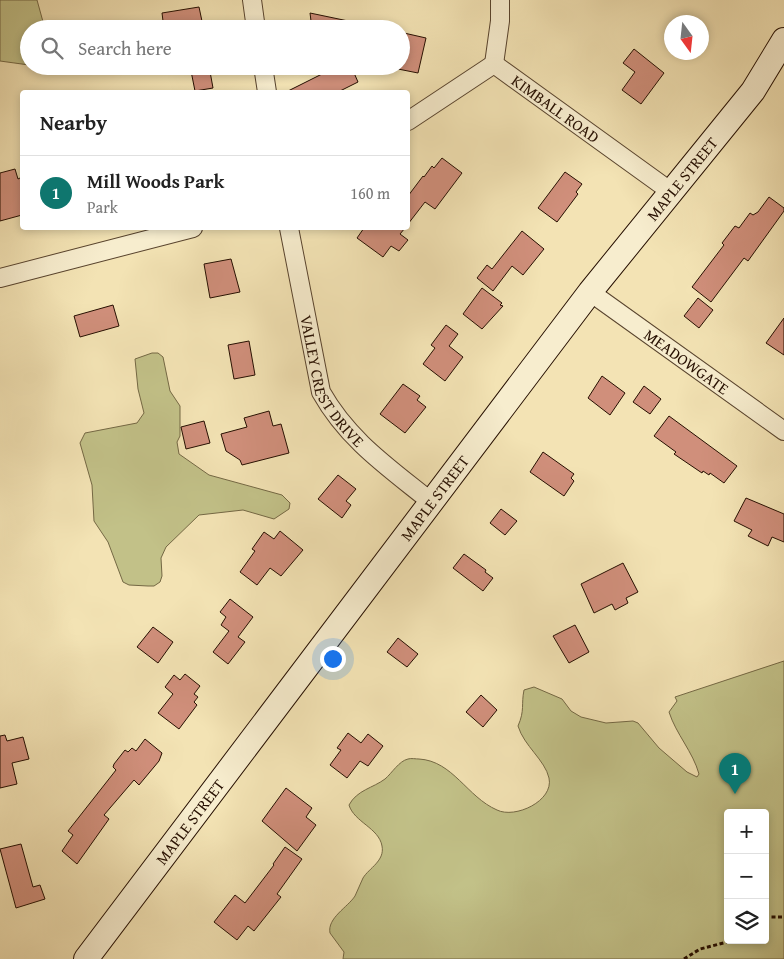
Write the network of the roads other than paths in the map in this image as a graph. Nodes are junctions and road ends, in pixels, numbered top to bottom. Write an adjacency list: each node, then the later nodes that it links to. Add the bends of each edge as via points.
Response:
1 (252, 0): 3 (street)
2 (500, 0): 5 (street)
3 (255, 20)
4 (784, 40): 9 (main road, MAPLE STREET, via 753,91)
5 (494, 64): 8 (street); 9 (street, KIMBALL ROAD)
6 (264, 75): 7 (street)
7 (267, 90)
8 (410, 120)
9 (670, 191): 13 (main road, MAPLE STREET)
10 (186, 230): 12 (street)
11 (289, 230): 15 (street, VALLEY CREST DRIVE, via 321,392 353,438)
12 (0, 278)
13 (590, 292): 14 (street, MEADOWGATE); 15 (main road, MAPLE STREET)
14 (784, 431)
15 (430, 501): 16 (main road, MAPLE STREET)
16 (86, 959)

